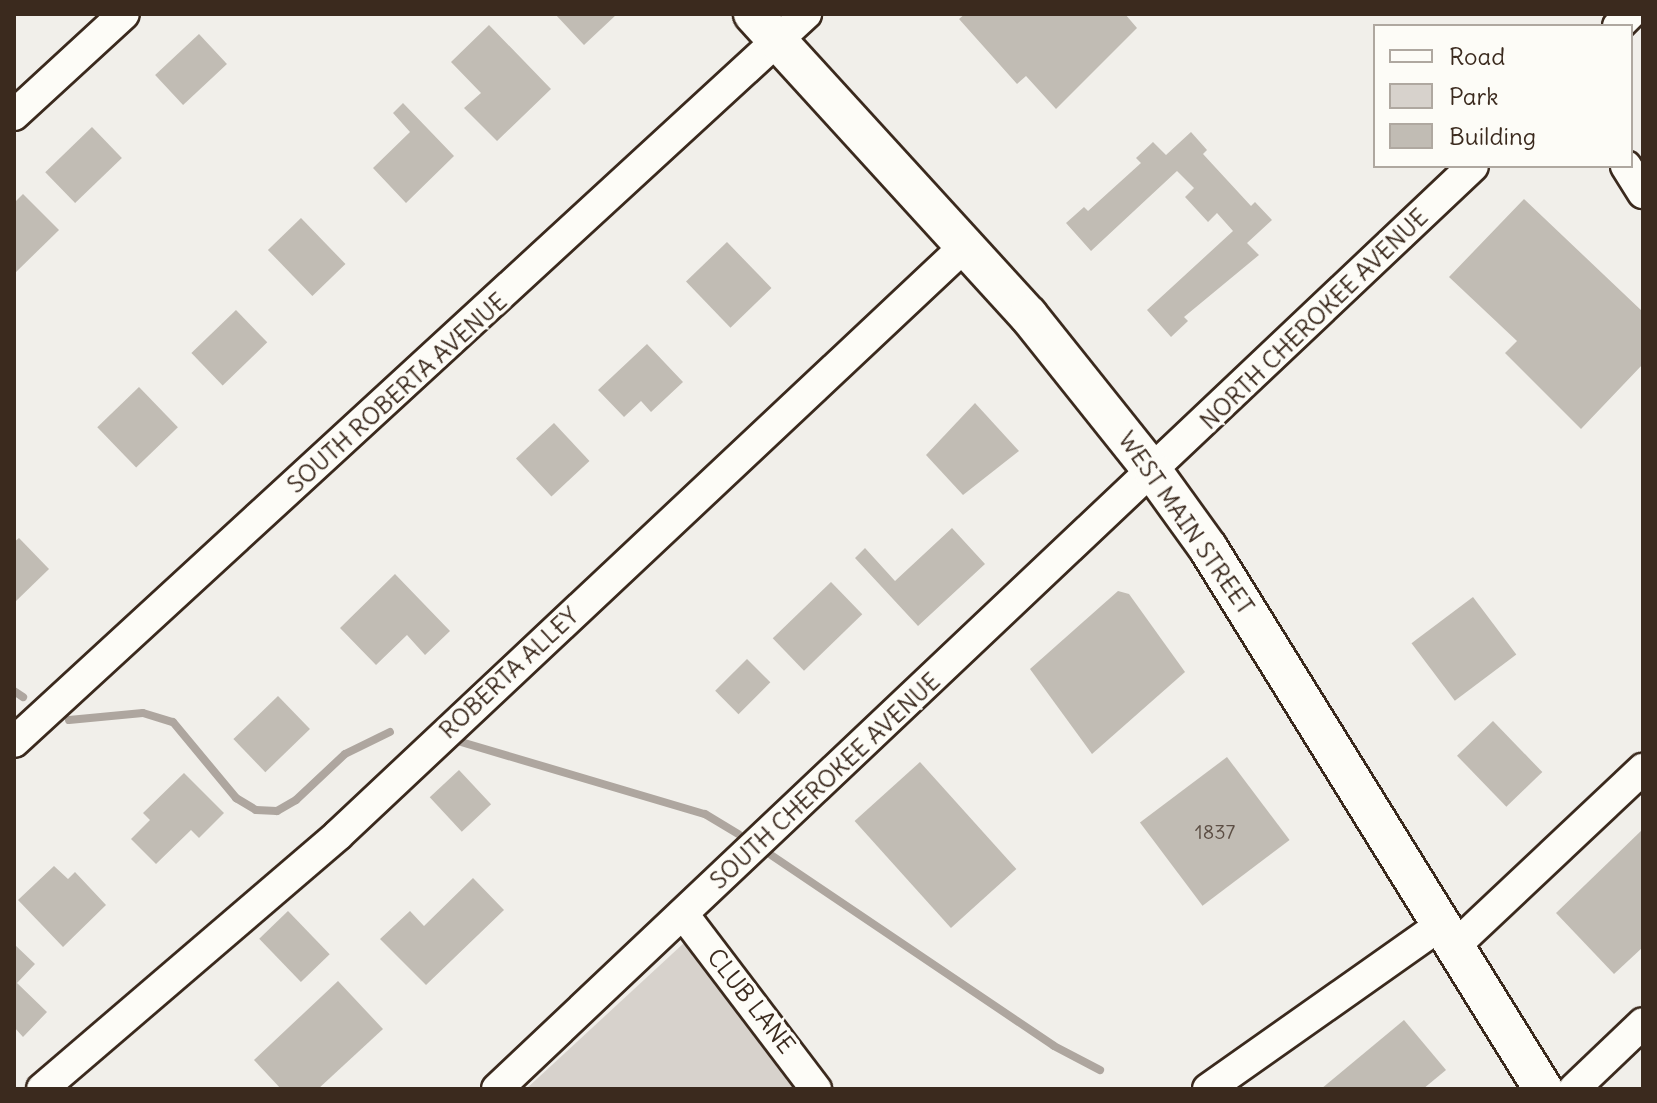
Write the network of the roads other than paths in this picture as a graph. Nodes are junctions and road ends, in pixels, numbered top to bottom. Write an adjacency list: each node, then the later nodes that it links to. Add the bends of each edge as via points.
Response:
1 (124, 14): 4 (street)
2 (806, 14): 3 (street, SOUTH ROBERTA AVENUE)
3 (765, 27): 8 (main road, WEST MAIN STREET); 10 (street, SOUTH ROBERTA AVENUE)
4 (14, 115)
5 (1471, 168): 9 (street, NORTH CHEROKEE AVENUE)
6 (1627, 168): 7 (street)
7 (1643, 193)
8 (965, 246): 9 (main road, WEST MAIN STREET, via 1037,326); 15 (street, ROBERTA ALLEY, via 338,835)
9 (1154, 473): 12 (street, SOUTH CHEROKEE AVENUE); 13 (main road, WEST MAIN STREET, via 1208,548)
10 (14, 742)
11 (1643, 769): 13 (street)
12 (683, 914): 16 (street, SOUTH CHEROKEE AVENUE); 17 (street, CLUB LANE)
13 (1450, 934): 18 (street); 19 (main road, WEST MAIN STREET)
14 (1643, 1023): 20 (street)
15 (42, 1089)
16 (497, 1089)
17 (816, 1089)
18 (1208, 1089)
19 (1543, 1089)
20 (1574, 1089)

